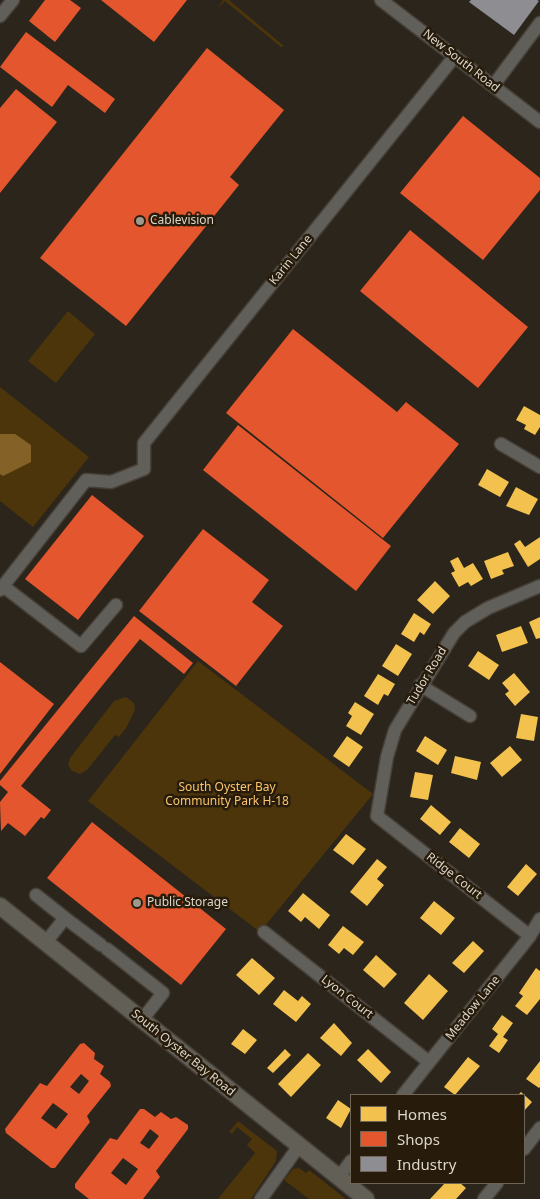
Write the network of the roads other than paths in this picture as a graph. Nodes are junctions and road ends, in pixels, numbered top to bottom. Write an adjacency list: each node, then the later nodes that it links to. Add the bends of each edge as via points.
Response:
1 (13, 0): 3 (street)
2 (381, 0): 5 (street, New South Road)
3 (0, 16)
4 (540, 23): 6 (street)
5 (455, 56): 6 (street, New South Road); 11 (street, Karin Lane, via 144,443 144,469 111,482 86,480)
6 (493, 86): 7 (street, New South Road)
7 (540, 122)
8 (501, 444): 9 (street)
9 (540, 467)
10 (540, 586): 13 (street, Tudor Road, via 488,608 465,622 454,633)
11 (2, 588): 12 (street, via 81,646)
12 (116, 605)
13 (420, 685): 14 (street); 15 (street, Tudor Road, via 395,730)
14 (470, 716)
15 (377, 816): 21 (street, Ridge Court)
16 (36, 895): 18 (street)
17 (0, 906): 22 (main road, South Oyster Bay Road)
18 (65, 918): 22 (street); 23 (street, via 163,993)
19 (540, 920): 21 (street, Meadow Lane)
20 (264, 932): 24 (street, Lyon Court)
21 (530, 936): 24 (street, Meadow Lane)
22 (46, 942): 23 (main road, South Oyster Bay Road)
23 (142, 1020): 27 (main road, South Oyster Bay Road)
24 (429, 1062): 25 (street, Meadow Lane)
25 (404, 1094)
26 (540, 1128): 28 (street)
27 (299, 1146): 30 (main road, South Oyster Bay Road); 32 (street)
28 (525, 1148)
29 (350, 1162): 30 (street)
30 (338, 1177): 33 (main road, South Oyster Bay Road)
31 (496, 1184): 34 (street)
32 (261, 1199)
33 (366, 1199)
34 (484, 1199)

